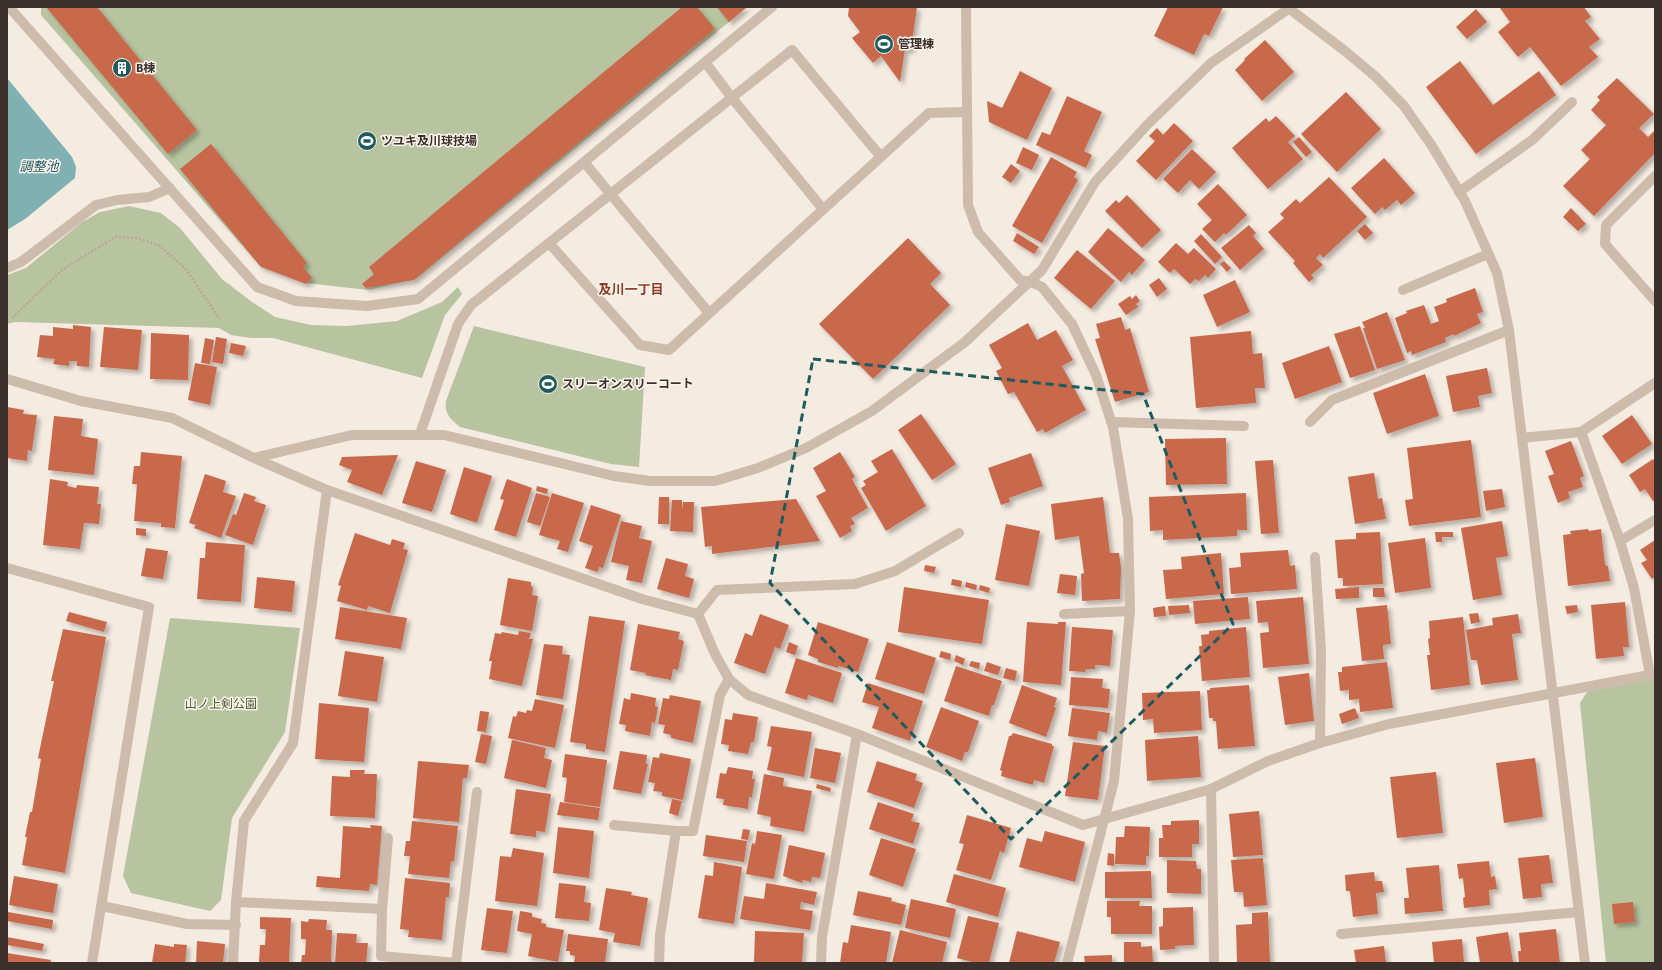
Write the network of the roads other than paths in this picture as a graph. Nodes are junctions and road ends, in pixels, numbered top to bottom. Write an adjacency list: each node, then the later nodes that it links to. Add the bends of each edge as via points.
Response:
1 (9, 7): 12 (street)
2 (772, 7): 5 (street)
3 (966, 7): 8 (street)
4 (1290, 7): 13 (street, via 1345,50 1404,106 1432,146); 19 (street, via 1211,63 1147,125 1095,182 1042,270)
5 (705, 62): 6 (street); 10 (street)
6 (732, 98): 9 (street, via 792,50); 14 (street); 15 (street)
7 (1572, 102): 13 (street, via 1532,140)
8 (966, 112): 9 (street, via 929,113); 19 (street, via 968,205 978,232 1020,280)
9 (881, 157): 15 (street)
10 (584, 162): 12 (street, via 418,299 367,306 296,300 257,286); 14 (street)
11 (1655, 176): 21 (street, via 1606,225 1605,244)
12 (170, 188): 18 (street, via 149,197 96,205 21,262)
13 (1458, 192): 17 (street)
14 (610, 194): 16 (street); 22 (street)
15 (824, 209): 22 (street)
16 (549, 243): 22 (street, via 640,345 669,350); 30 (street, via 471,305 458,324)
17 (1488, 254): 20 (street); 23 (street, via 1497,273)
18 (7, 268)
19 (1031, 282): 26 (street, via 1042,287 1072,324 1096,374); 30 (street, via 965,342 872,411 806,448 758,468 715,481 650,481 614,476 444,435)
20 (1403, 290)
21 (1655, 300)
22 (709, 313)
23 (1509, 330): 27 (street, via 1332,400); 31 (street)
24 (7, 379): 32 (street, via 81,402 172,418)
25 (1655, 383): 29 (street)
26 (1111, 422): 28 (street); 39 (street, via 1128,519)
27 (1310, 422)
28 (1244, 426)
29 (1581, 432): 31 (street); 36 (street)
30 (420, 434): 32 (street, via 352,435)
31 (1522, 438): 44 (street)
32 (254, 458): 33 (street)
33 (326, 490): 40 (street, via 642,599); 53 (street, via 293,743 244,821)
34 (1655, 520): 36 (street)
35 (959, 533): 40 (street, via 895,571 855,584 717,590)
36 (1620, 541): 42 (street, via 1634,588)
37 (1315, 557): 46 (street, via 1321,650)
38 (7, 568): 54 (street, via 149,607)
39 (1130, 611): 41 (street); 49 (street, via 1114,781)
40 (698, 614): 43 (street)
41 (1064, 614)
42 (1652, 674): 44 (street)
43 (729, 680): 45 (street, via 748,695); 51 (street, via 720,696 693,831)
44 (1552, 693): 46 (street, via 1389,724); 56 (street)
45 (857, 734): 49 (street, via 1082,825); 63 (street, via 822,937)
46 (1320, 743): 47 (street, via 1268,761)
47 (1211, 789): 49 (street); 65 (street)
48 (477, 792): 61 (street)
49 (1103, 819): 64 (street)
50 (614, 825): 51 (street)
51 (676, 831): 62 (street, via 660,935)
52 (388, 838): 55 (street)
53 (236, 902): 55 (street); 57 (street)
54 (102, 906): 57 (street, via 187,924); 59 (street)
55 (382, 909): 61 (street, via 380,956)
56 (1579, 912): 58 (street); 66 (street)
57 (236, 925): 60 (street)
58 (1341, 934)
59 (92, 963)
60 (233, 963)
61 (457, 963)
62 (659, 963)
63 (821, 963)
64 (1068, 963)
65 (1214, 963)
66 (1585, 963)

